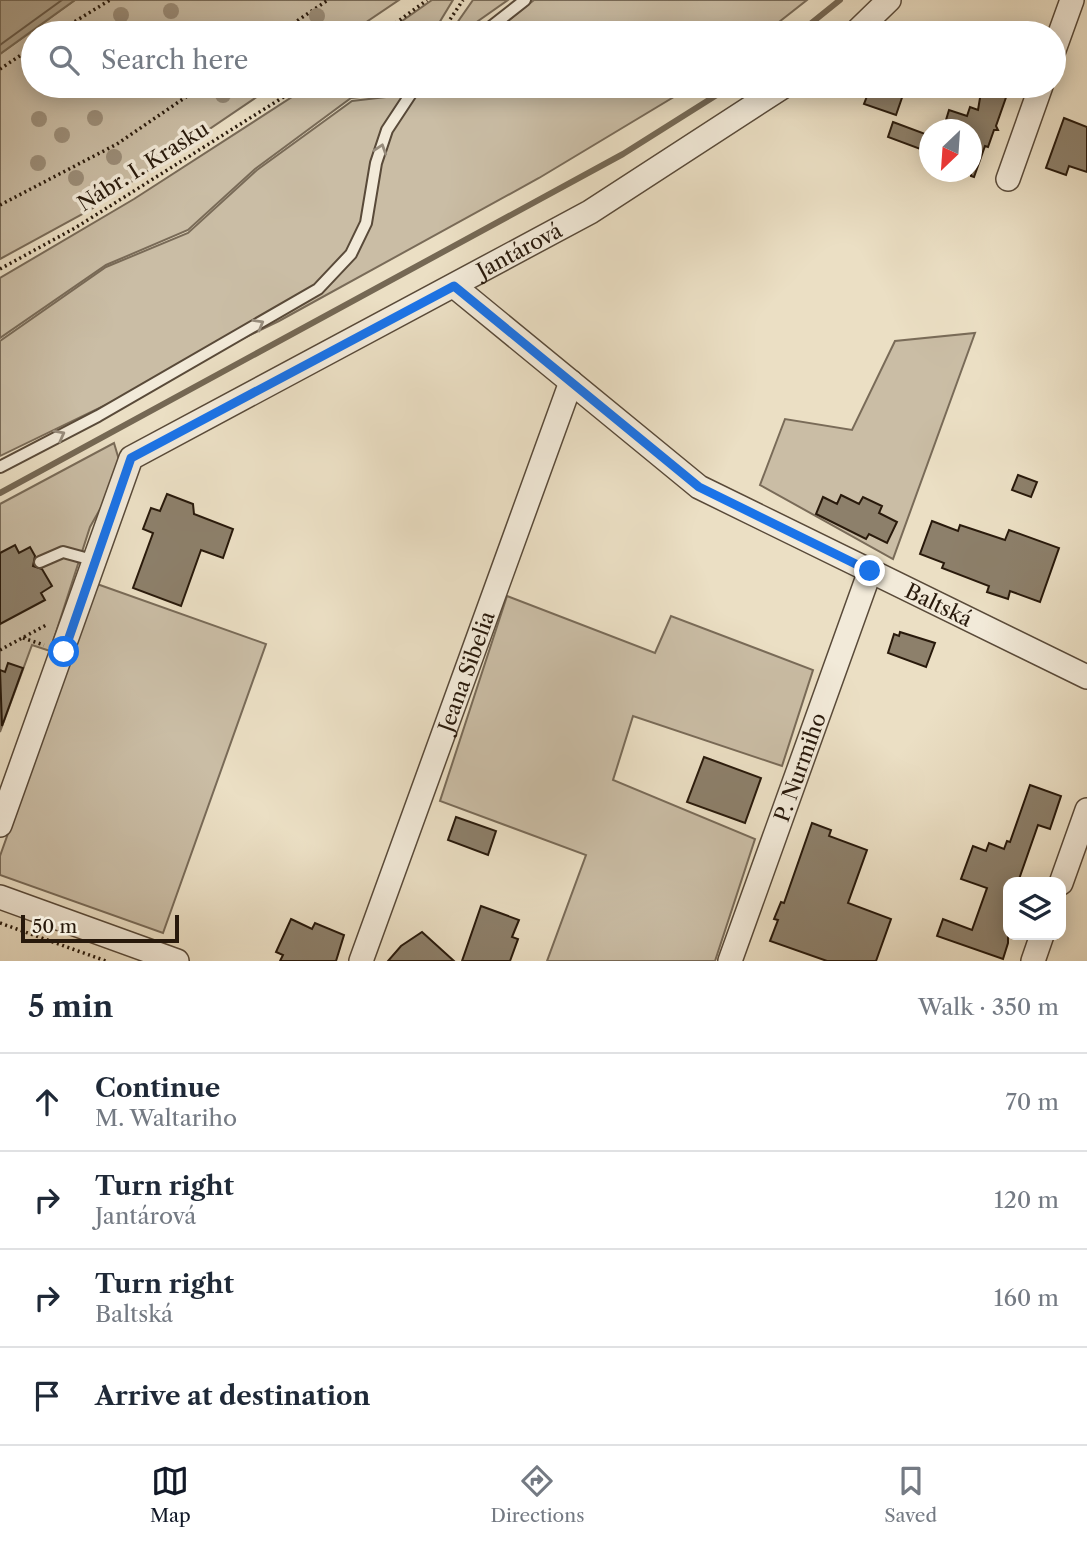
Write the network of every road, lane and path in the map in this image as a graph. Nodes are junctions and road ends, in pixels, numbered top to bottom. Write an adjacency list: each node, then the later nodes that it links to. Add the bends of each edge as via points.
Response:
1 (110, 0): 8 (path)
2 (328, 0): 9 (path)
3 (427, 0): 10 (path)
4 (463, 0): 11 (path)
5 (525, 0): 12 (lane)
6 (889, 0): 13 (street)
7 (1072, 0): 14 (street)
8 (76, 21)
9 (297, 21)
10 (398, 21)
11 (449, 21)
12 (498, 21)
13 (867, 21)
14 (1064, 21)
15 (21, 55): 16 (path)
16 (0, 68)
17 (184, 98): 23 (path, via 117,144)
18 (282, 98): 24 (path, Nábr. I. Krasku, via 75,228)
19 (408, 98): 27 (lane, one-way to 19, via 318,289 351,254 366,223 387,130)
20 (765, 98): 25 (street, Jantárová, via 590,212)
21 (1037, 98): 22 (street)
22 (1008, 178)
23 (0, 205)
24 (0, 269)
25 (454, 286): 26 (street, Baltská); 28 (street, Jantárová, via 131,458)
26 (571, 382): 30 (street, Baltská, via 699,487); 43 (street, Jeana Sibelia)
27 (0, 467)
28 (96, 561): 29 (lane, via 63,552); 31 (street)
29 (40, 562)
30 (870, 571): 34 (street, Baltská); 44 (street, P. Nurmiho)
31 (81, 606): 33 (path); 36 (street)
32 (0, 642): 33 (path)
33 (2, 649)
34 (1087, 677)
35 (1087, 810): 37 (street)
36 (0, 825)
37 (1063, 877)
38 (0, 897): 42 (street)
39 (0, 923): 41 (path)
40 (1040, 940): 45 (street)
41 (106, 961)
42 (177, 961)
43 (361, 961)
44 (730, 961)
45 (1033, 961)

